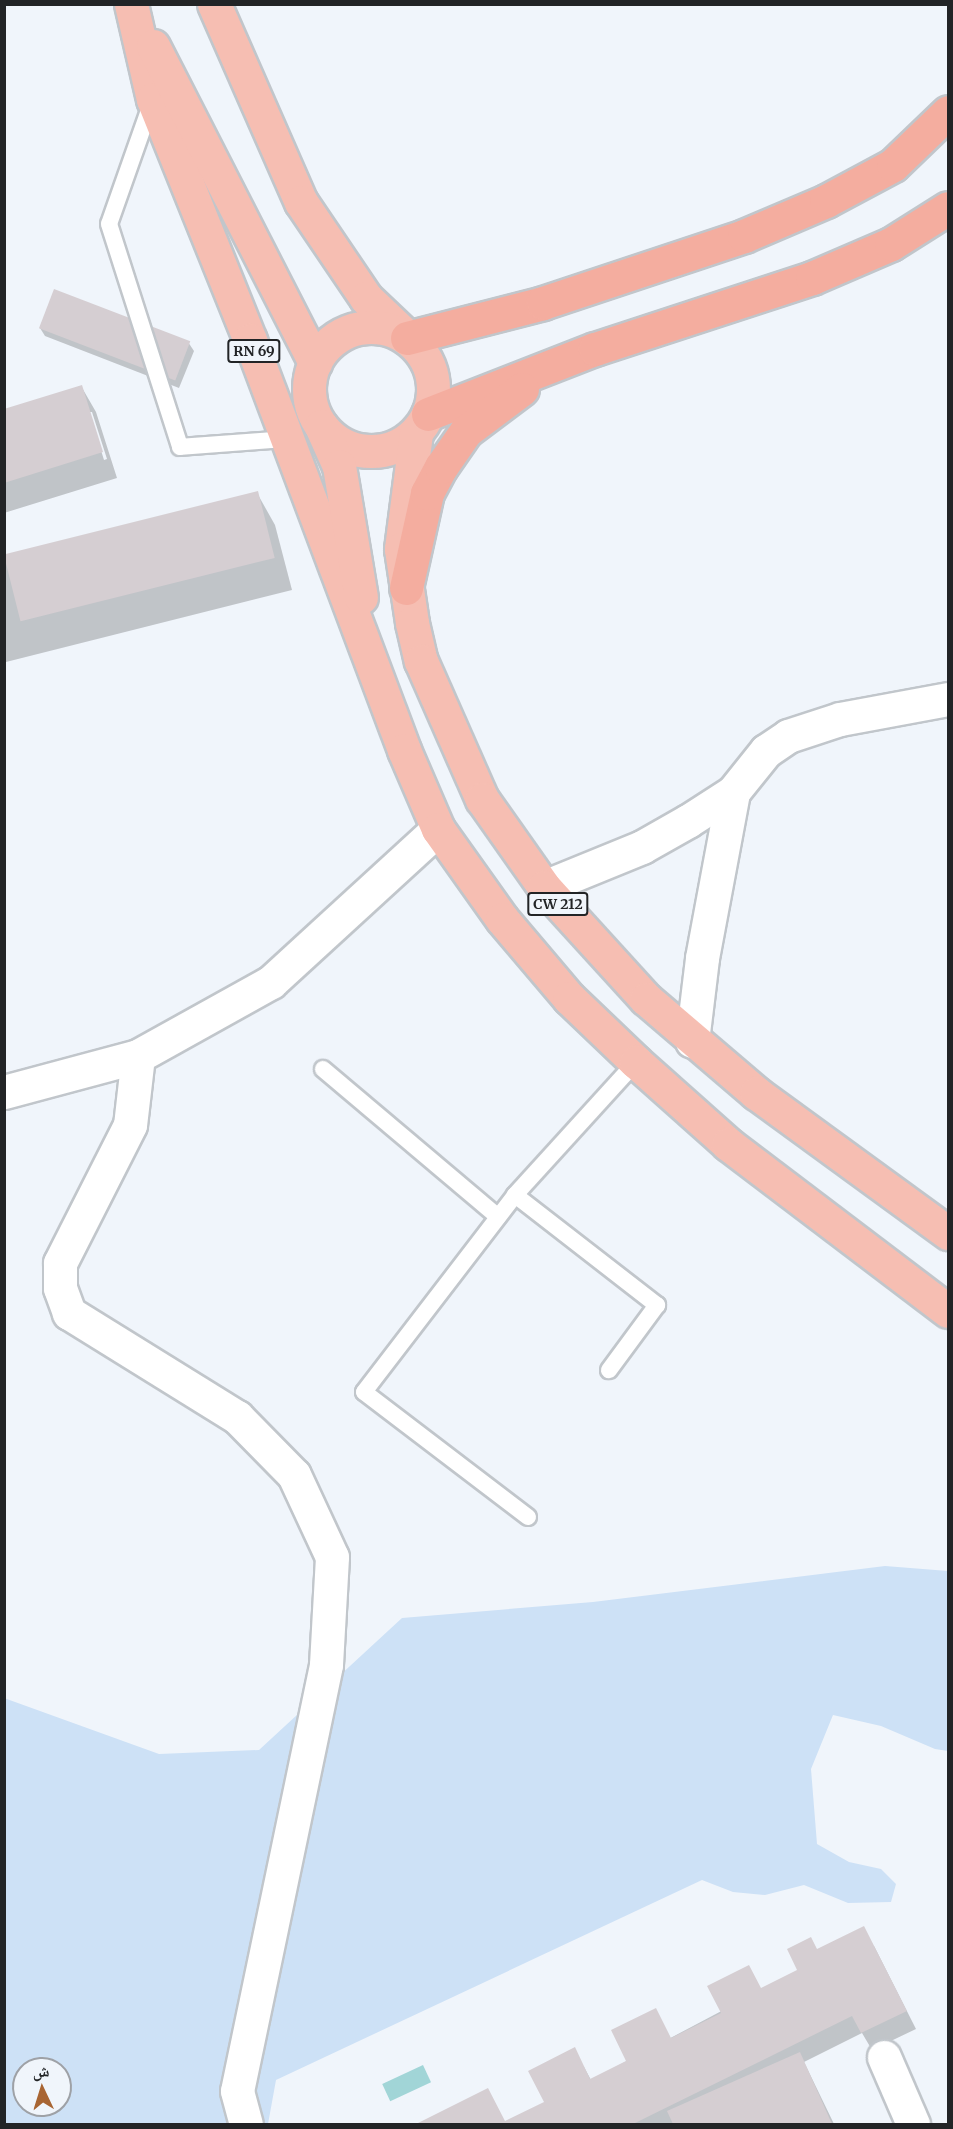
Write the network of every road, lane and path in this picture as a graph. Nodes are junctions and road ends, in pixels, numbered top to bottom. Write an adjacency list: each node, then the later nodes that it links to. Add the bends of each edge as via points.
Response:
1 (131, 4): 3 (highway, RN 69); 8 (highway)
2 (214, 4): 6 (highway, via 301,202 366,298)
3 (153, 99): 11 (highway, RN 69); 11 (lane, via 110,224 180,447)
4 (948, 112): 6 (highway, via 893,165 826,201 744,236 543,303)
5 (948, 208): 7 (highway, via 891,244 812,278)
6 (408, 338): 8 (highway, via 388,329 367,326 348,331 331,341); 9 (highway, via 422,353 431,373 433,394)
7 (595, 349): 9 (highway); 12 (highway, via 510,395 466,431 427,493)
8 (315, 363): 10 (highway, via 309,390)
9 (422, 424): 10 (highway, via 398,445 377,451 356,449 336,441); 12 (highway, CW 212, via 401,549)
10 (320, 426): 13 (highway, via 339,466 368,638)
11 (287, 438): 13 (highway, RN 69)
12 (406, 588): 17 (highway, CW 212, via 421,661 448,729 482,799)
13 (383, 695): 16 (highway, CW 212)
14 (948, 699): 15 (street, via 840,719 788,736 766,751)
15 (733, 792): 17 (street, via 642,847); 18 (street, via 702,958)
16 (438, 829): 19 (street, via 271,982); 20 (highway, CW 212, via 502,919 569,998)
17 (544, 887): 18 (highway, CW 212, via 610,964)
18 (692, 1041): 25 (highway, CW 212, via 756,1093)
19 (138, 1056): 22 (street); 30 (street, via 130,1125 60,1263 60,1288 69,1312 237,1417 294,1475 332,1557 326,1665 237,2091)
20 (636, 1062): 23 (lane); 26 (highway, CW 212, via 728,1144)
21 (323, 1069): 24 (lane)
22 (4, 1092)
23 (515, 1195): 24 (lane); 27 (lane, via 657,1305)
24 (498, 1217): 28 (lane, via 364,1392)
25 (948, 1233)
26 (948, 1311)
27 (609, 1370)
28 (528, 1517)
29 (884, 2057): 31 (street)
30 (246, 2124)
31 (913, 2124)

